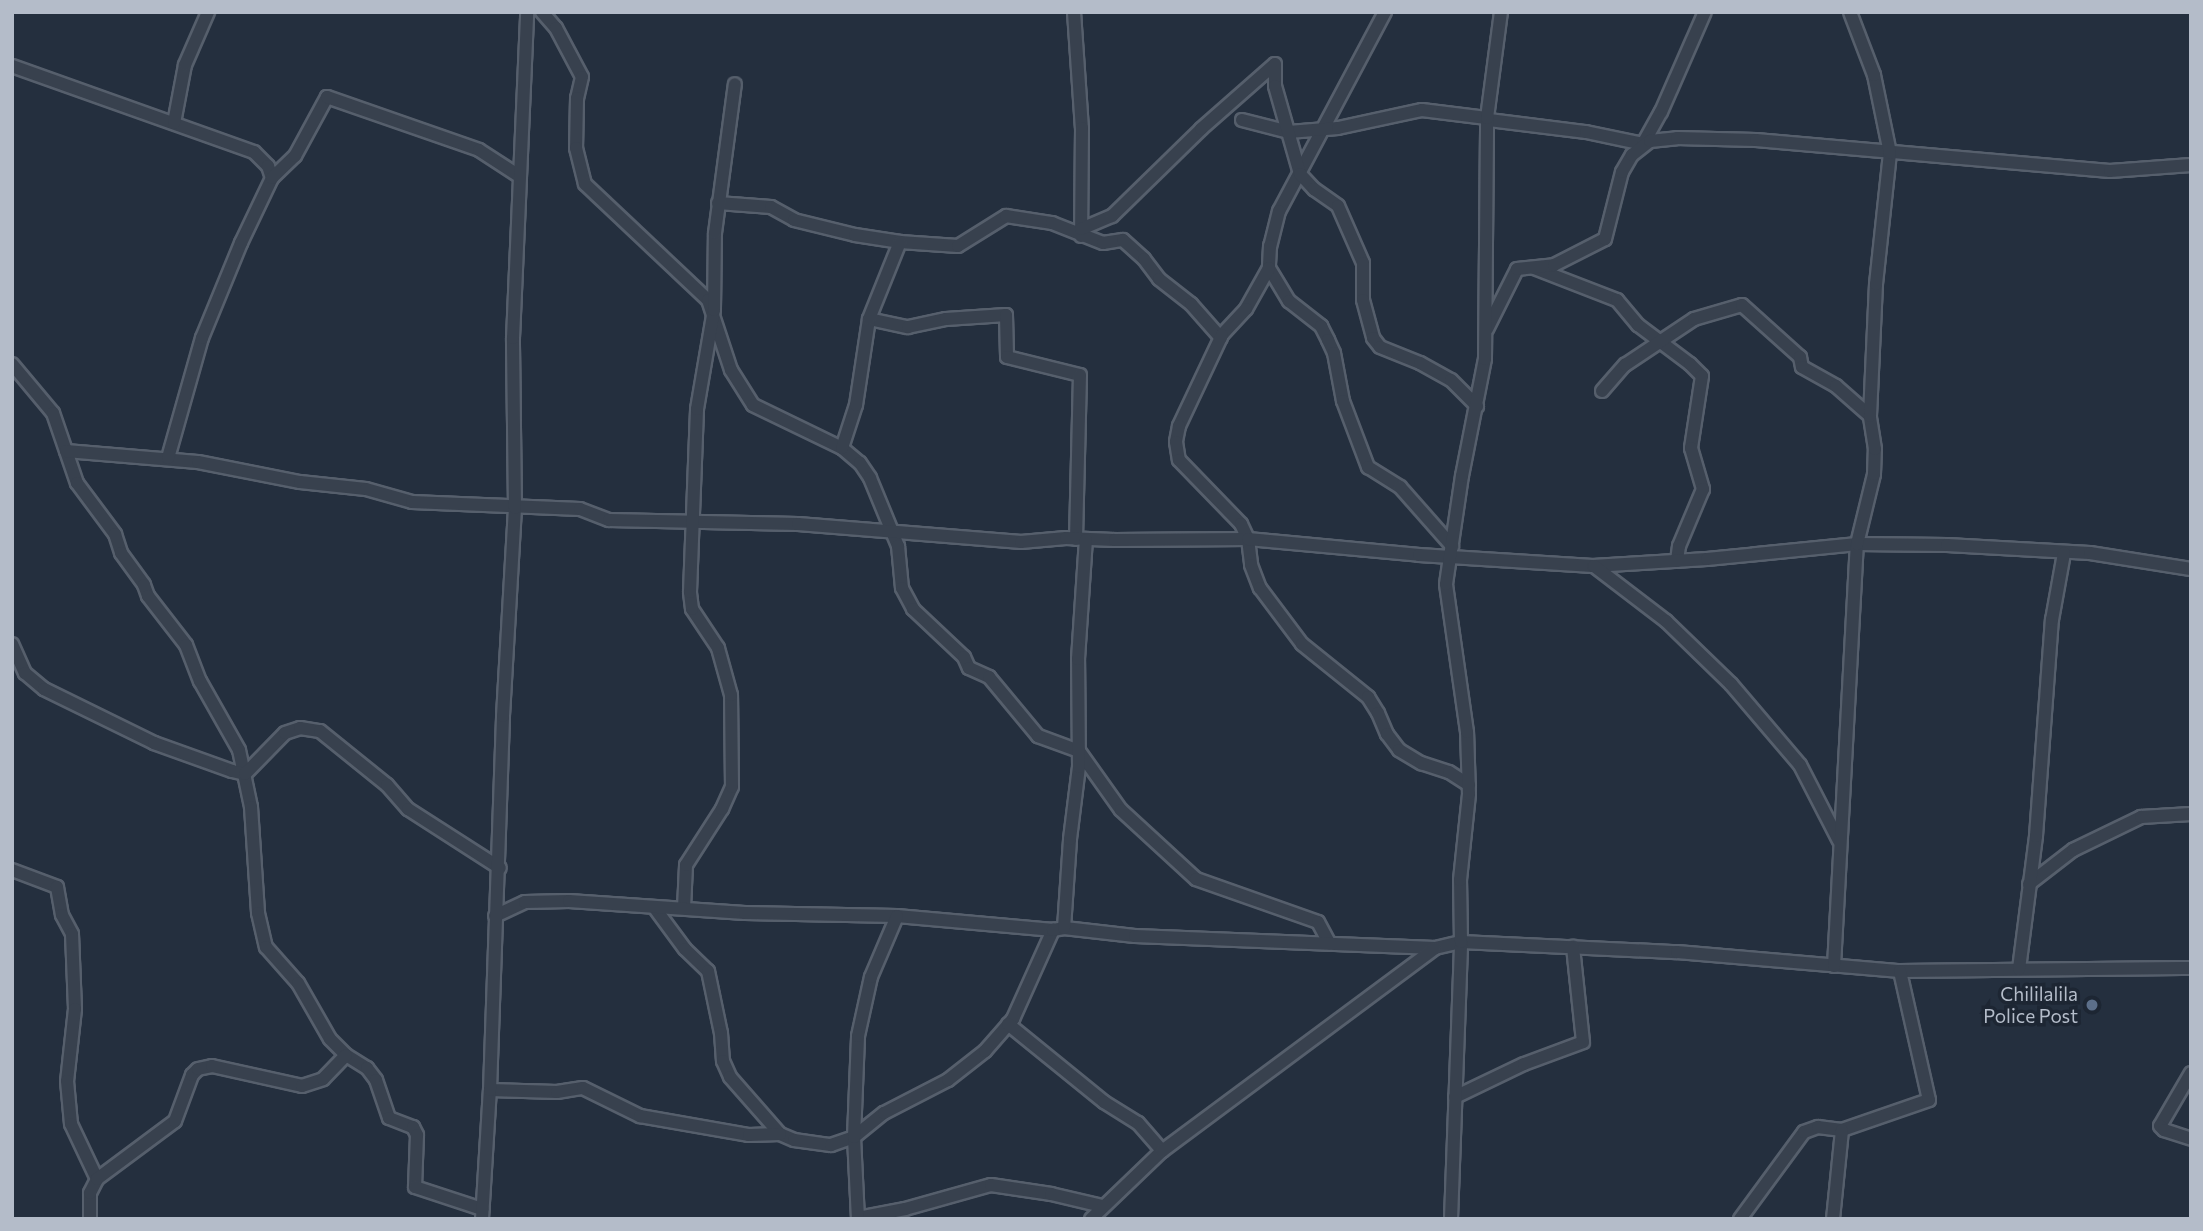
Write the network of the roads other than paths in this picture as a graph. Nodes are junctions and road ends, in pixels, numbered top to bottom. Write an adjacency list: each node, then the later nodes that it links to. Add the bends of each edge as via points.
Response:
1 (208, 12): 13 (street, via 185,65)
2 (527, 12): 20 (street)
3 (542, 12): 27 (street, via 556,28 582,78 576,148 585,184 702,293)
4 (1074, 12): 23 (street, via 1082,128)
5 (1385, 12): 14 (street)
6 (1501, 12): 11 (street)
7 (1704, 12): 16 (street)
8 (1850, 12): 17 (street, via 1874,75)
9 (12, 66): 13 (street)
10 (735, 84): 22 (street)
11 (1488, 119): 14 (street, via 1422,110); 16 (street); 29 (street, via 1483,300)
12 (1242, 120): 15 (street)
13 (174, 123): 21 (street, via 254,152 268,166)
14 (1325, 129): 15 (street); 19 (street)
15 (1289, 132): 19 (street); 23 (street, via 1275,86 1275,64 1112,216)
16 (1643, 144): 17 (street, via 1718,138); 25 (street, via 1622,172 1605,239 1554,265)
17 (1890, 153): 18 (street, via 2110,171); 35 (street, via 1875,284)
18 (2191, 165)
19 (1300, 174): 26 (street, via 1279,211); 34 (street, via 1338,205 1348,225 1363,263 1363,300 1373,338 1380,347 1451,380)
20 (519, 176): 21 (street, via 479,150 327,97 295,156); 39 (street, via 513,338)
21 (272, 178): 38 (street, via 202,338)
22 (718, 203): 24 (street, via 771,207 794,220); 27 (street)
23 (1081, 233): 24 (street, via 1006,216 958,246); 30 (street, via 1103,243 1123,240)
24 (900, 242): 28 (street)
25 (1528, 265): 29 (street, via 1513,273); 31 (street, via 1617,300)
26 (1269, 268): 30 (street, via 1246,309); 45 (street, via 1289,300 1321,326 1334,353 1343,401 1368,467 1400,487)
27 (714, 310): 36 (street, via 731,370 745,397 766,414); 40 (street, via 697,408)
28 (869, 319): 36 (street, via 856,405); 43 (street, via 908,327 1006,315 1007,357 1080,376)
29 (1487, 329): 34 (street)
30 (1221, 338): 42 (street, via 1179,426 1176,452 1241,524)
31 (1659, 341): 33 (street, via 1625,365); 35 (street, via 1694,319 1742,305 1800,357 1802,367 1836,386); 47 (street, via 1699,372 1703,382 1692,448 1703,489)
32 (12, 364): 37 (street, via 53,413)
33 (1602, 391)
34 (1477, 406): 45 (street)
35 (1870, 416): 44 (street, via 1874,474)
36 (842, 448): 41 (street, via 870,478)
37 (66, 451): 38 (street); 52 (street, via 77,483 116,534 121,553 148,596 186,645 200,681 239,750)
38 (168, 458): 39 (street, via 366,489 412,502)
39 (515, 508): 40 (street, via 580,509 609,520); 56 (street)
40 (691, 520): 41 (street); 60 (street, via 690,601 718,648 731,695 732,787 686,864)
41 (889, 529): 43 (street, via 1021,542); 51 (street, via 901,556 902,588 912,609 964,657 969,668 989,677 1038,736)
42 (1248, 539): 43 (street); 45 (street, via 1419,555); 53 (street, via 1260,588 1302,644 1368,697 1399,750)
43 (1081, 540): 51 (street)
44 (1857, 544): 46 (street); 47 (street); 55 (street)
45 (1451, 550): 48 (street); 53 (street, via 1446,584 1467,732)
46 (2064, 553): 49 (street); 58 (street, via 2052,620)
47 (1677, 561): 48 (street)
48 (1593, 566): 55 (street, via 1666,621 1731,684 1800,765)
49 (2191, 569)
50 (12, 644): 52 (street, via 25,673 44,689 154,743)
51 (1079, 751): 63 (street); 65 (street, via 1121,810 1196,879 1318,922)
52 (245, 774): 56 (street, via 285,733 300,728 320,731 387,785 408,809); 73 (street, via 258,913 266,947 298,983 330,1039)
53 (1469, 785): 64 (street, via 1460,880)
54 (2191, 814): 58 (street, via 2141,817 2073,850)
55 (1841, 845): 68 (street)
56 (500, 868): 61 (street)
57 (12, 870): 82 (street, via 57,887 62,915 72,934 75,1009 67,1081 71,1124)
58 (2029, 884): 70 (street)
59 (654, 907): 60 (street); 61 (street, via 534,901 515,904); 78 (street, via 708,971 724,1067)
60 (684, 908): 62 (street)
61 (495, 916): 75 (street)
62 (897, 916): 63 (street); 79 (street, via 872,977 858,1036)
63 (1058, 929): 65 (street); 72 (street)
64 (1461, 942): 66 (street); 67 (street); 76 (street)
65 (1329, 943): 67 (street)
66 (1573, 947): 68 (street); 76 (street, via 1583,1042)
67 (1435, 948): 81 (street)
68 (1834, 966): 71 (street)
69 (2191, 968): 70 (street)
70 (2019, 970): 71 (street)
71 (1899, 971): 77 (street, via 1928,1100)
72 (1008, 1024): 79 (street, via 985,1051 948,1080 884,1113); 81 (street, via 1104,1102 1138,1123)
73 (346, 1055): 82 (street, via 323,1079 302,1086 204,1065 192,1075 175,1121); 84 (street, via 376,1080 389,1118 413,1127 417,1135 415,1187)
74 (2191, 1073): 80 (street, via 2160,1126)
75 (491, 1090): 78 (street, via 583,1088 640,1116 749,1135); 84 (street)
76 (1455, 1097): 88 (street)
77 (1842, 1130): 89 (street, via 1818,1127 1804,1132); 90 (street)
78 (780, 1134): 79 (street, via 831,1145)
79 (854, 1138): 85 (street)
80 (2191, 1139)
81 (1162, 1151): 83 (street)
82 (97, 1179): 86 (street, via 90,1193)
83 (1102, 1206): 85 (street, via 992,1185); 87 (street)
84 (482, 1214)
85 (858, 1218)
86 (90, 1219)
87 (1091, 1219)
88 (1451, 1219)
89 (1740, 1219)
90 (1833, 1219)

